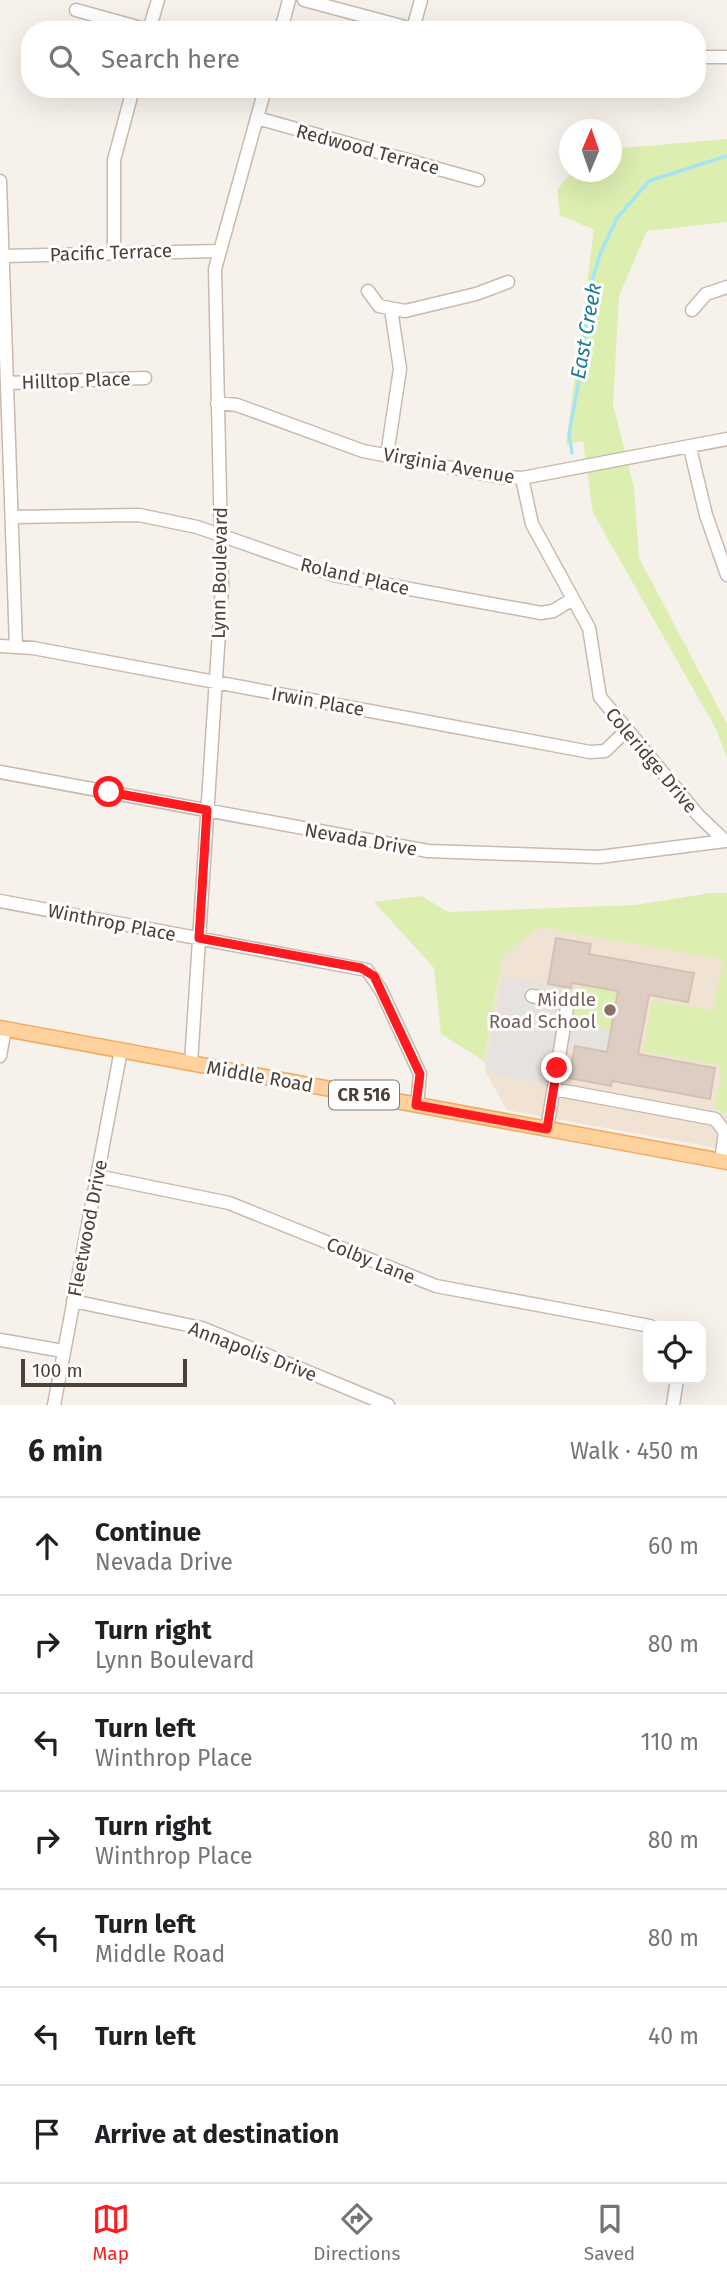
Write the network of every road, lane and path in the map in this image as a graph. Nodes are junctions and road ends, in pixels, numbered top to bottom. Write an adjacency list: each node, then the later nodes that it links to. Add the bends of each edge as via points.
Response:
1 (158, 0): 7 (street)
2 (289, 0): 8 (street)
3 (304, 0): 9 (street)
4 (421, 0): 10 (street)
5 (76, 10): 6 (street)
6 (116, 21)
7 (151, 21)
8 (283, 21)
9 (384, 21)
10 (416, 21)
11 (706, 57): 12 (street)
12 (727, 57)
13 (131, 98): 19 (street, via 114,160)
14 (263, 98): 15 (street, Lynn Boulevard)
15 (257, 118): 16 (street, Redwood Terrace); 18 (street, Lynn Boulevard)
16 (478, 180)
17 (0, 181): 20 (street)
18 (218, 251): 19 (street, Pacific Terrace); 28 (street, Lynn Boulevard)
19 (114, 252): 20 (street, Pacific Terrace)
20 (4, 256): 27 (street)
21 (508, 282): 24 (street, via 405,310)
22 (727, 287): 25 (street, via 706,294)
23 (368, 291): 24 (street, via 379,306)
24 (391, 309): 31 (street, via 400,376)
25 (692, 310)
26 (145, 378): 27 (street, Hilltop Place)
27 (8, 383): 33 (street)
28 (217, 402): 31 (street, Virginia Avenue, via 237,405 363,451); 34 (street, Lynn Boulevard)
29 (727, 439): 30 (street, Virginia Avenue)
30 (690, 448): 32 (street, Virginia Avenue); 35 (street)
31 (387, 454): 32 (street, Virginia Avenue)
32 (522, 478): 36 (street, Coleridge Drive, via 532,524)
33 (12, 517): 34 (street, Roland Place, via 124,513); 38 (street)
34 (221, 535): 36 (street, Roland Place, via 334,575 541,613); 39 (street, Lynn Boulevard)
35 (727, 575)
36 (573, 599): 40 (street, Coleridge Drive, via 590,628 600,697)
37 (0, 646): 38 (street, Irwin Place)
38 (16, 646): 39 (street, Irwin Place)
39 (215, 682): 40 (street, Irwin Place, via 590,752 605,751); 42 (street, Lynn Boulevard)
40 (627, 730): 43 (street, Coleridge Drive)
41 (0, 772): 42 (street, Nevada Drive)
42 (207, 810): 43 (street, Nevada Drive, via 428,851 599,857); 45 (street, Lynn Boulevard)
43 (725, 841)
44 (0, 901): 45 (street, Winthrop Place)
45 (199, 938): 50 (street, Lynn Boulevard); 52 (street, Winthrop Place, via 367,971 381,990 420,1074)
46 (533, 996): 51 (street, via 568,1002)
47 (2, 1028): 48 (main road, Middle Road / CR 516); 49 (street)
48 (121, 1050): 50 (main road, Middle Road / CR 516); 55 (street, Fleetwood Drive)
49 (0, 1056)
50 (191, 1063): 52 (main road, Middle Road / CR 516)
51 (554, 1089): 53 (street); 54 (street, via 715,1119 725,1132)
52 (416, 1105): 53 (main road, Middle Road / CR 516)
53 (547, 1129): 54 (main road, Middle Road / CR 516)
54 (724, 1162)
55 (97, 1177): 56 (street, Fleetwood Drive); 57 (street, Colby Lane, via 229,1203 436,1286)
56 (73, 1301): 59 (street, Fleetwood Drive); 62 (street, Annapolis Drive, via 202,1328)
57 (643, 1325)
58 (0, 1340): 59 (street)
59 (63, 1351): 61 (street, Fleetwood Drive)
60 (676, 1384): 63 (street)
61 (54, 1405)
62 (388, 1405)
63 (673, 1405)

